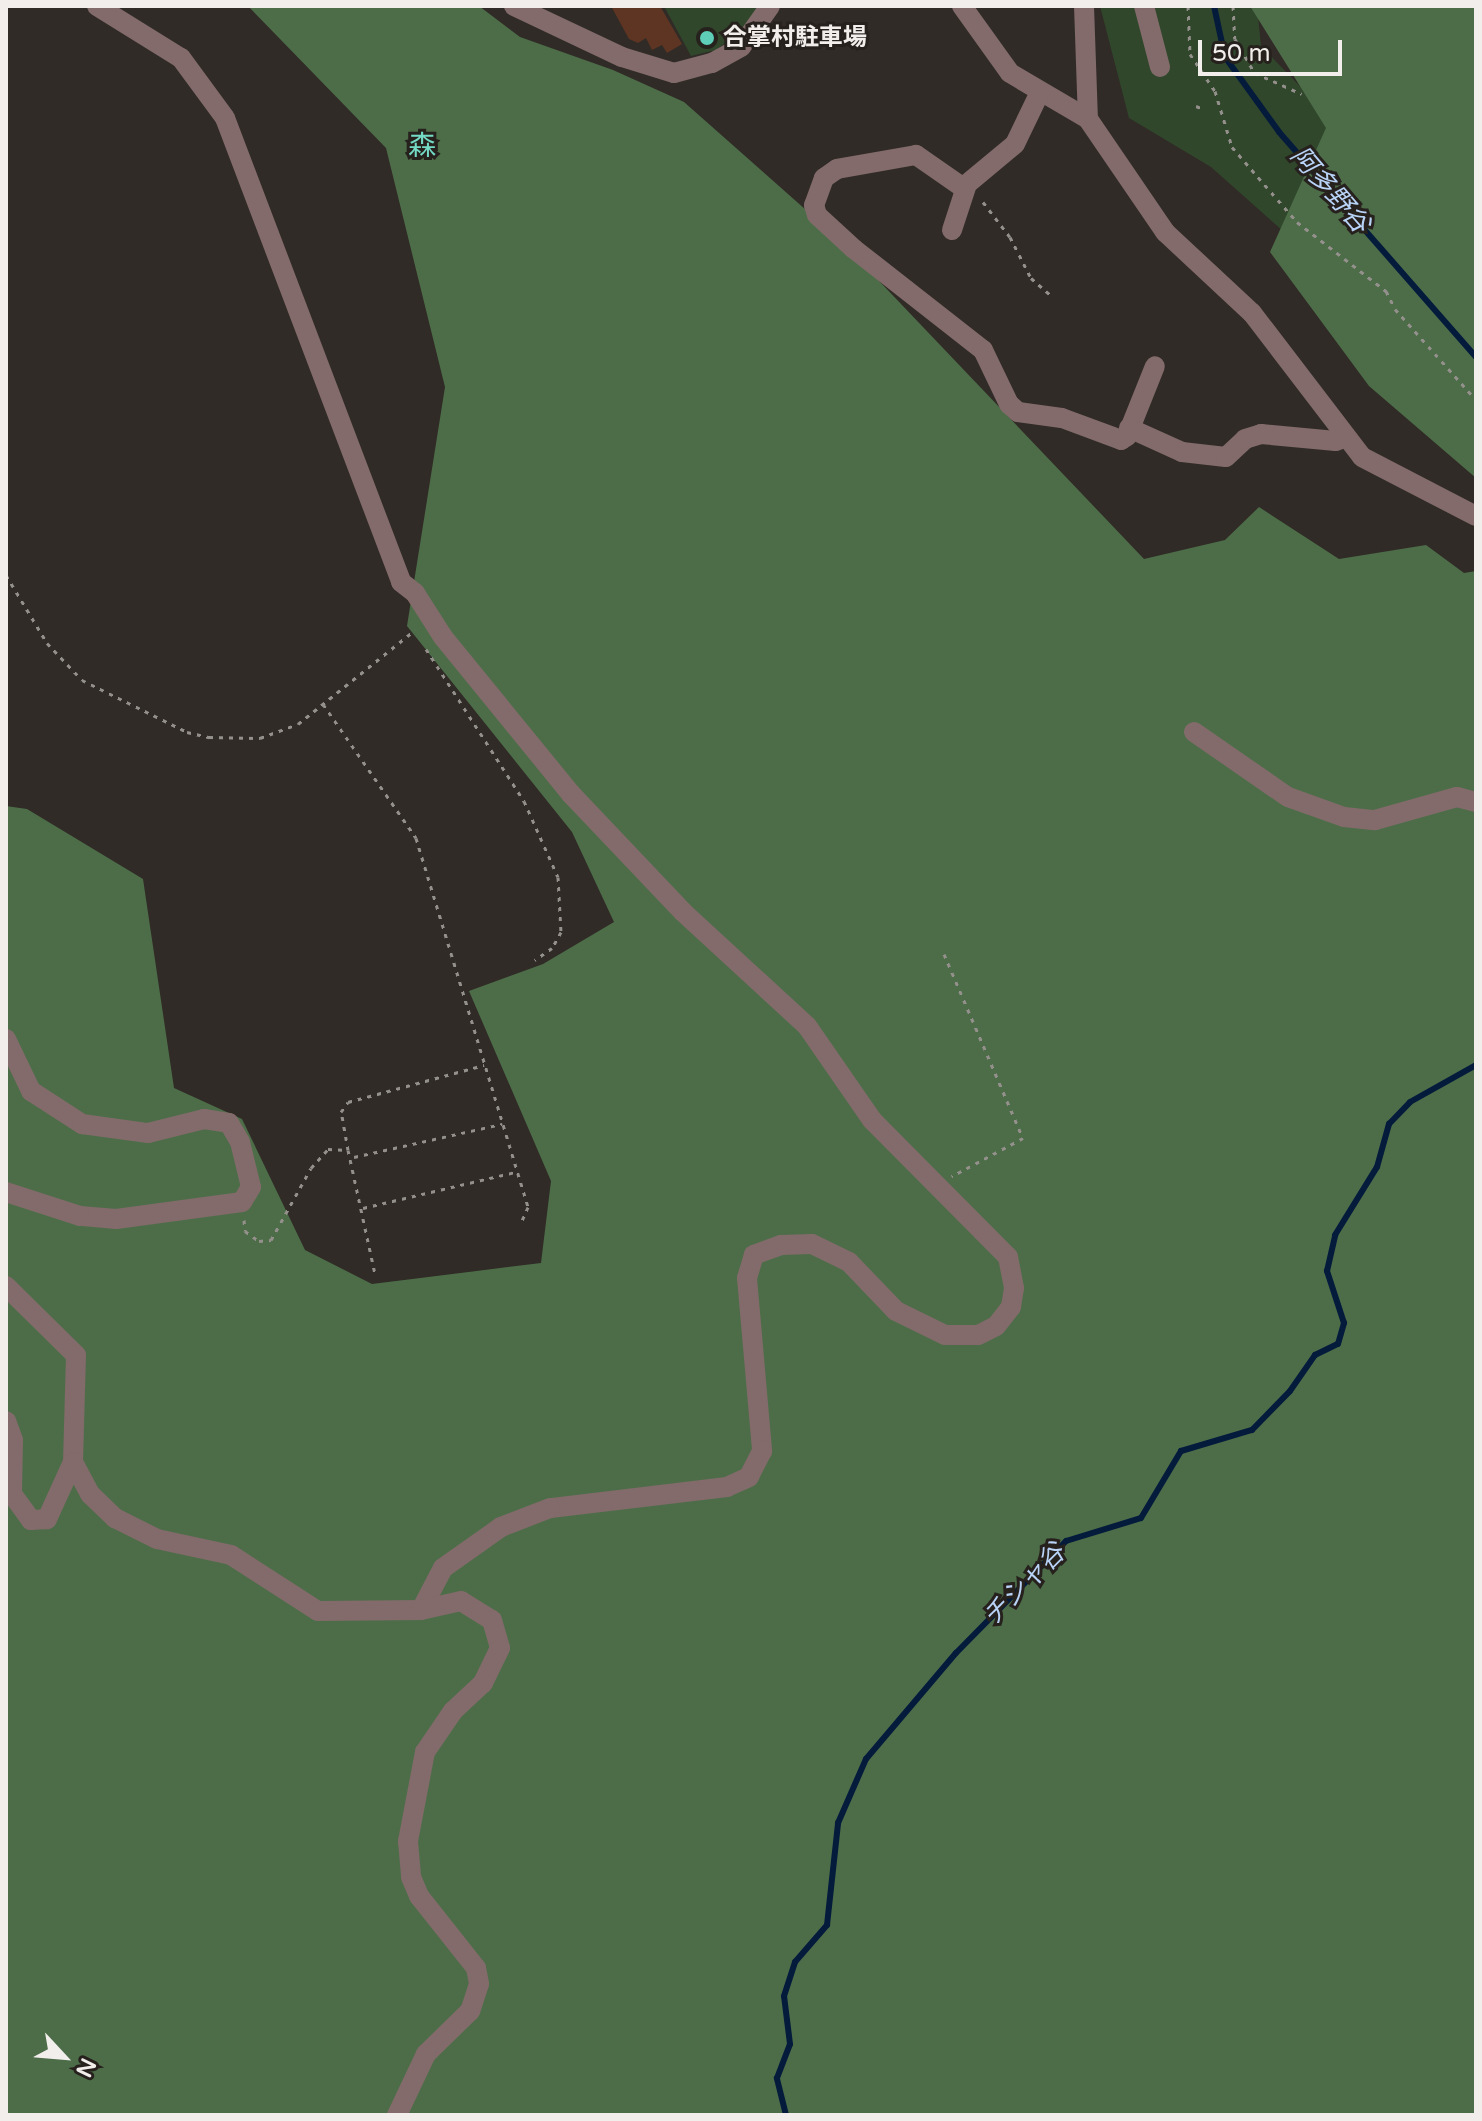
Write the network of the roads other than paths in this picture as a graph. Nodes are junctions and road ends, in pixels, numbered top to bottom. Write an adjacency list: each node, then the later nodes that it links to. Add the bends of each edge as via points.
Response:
1 (97, 6): 23 (street, via 157,39 210,92 401,582 415,593 443,637 571,794 683,912 807,1026 872,1120 1008,1257 1013,1298 996,1326 978,1335 945,1335 896,1311 849,1262 812,1244 781,1245 754,1255 747,1278 762,1451 749,1477 727,1487 550,1508 501,1527 443,1568)
2 (514, 6): 3 (street, via 622,57 674,73 712,63 741,47)
3 (770, 6)
4 (962, 6): 8 (street, via 1010,73)
5 (1084, 6): 9 (street)
6 (1144, 6): 7 (street)
7 (1160, 67)
8 (1040, 92): 9 (street); 10 (street, via 1015,144)
9 (1088, 119): 14 (street, via 1165,232 1252,313)
10 (965, 189): 11 (street); 13 (street, via 916,155 837,169 816,191 814,205 854,249 983,350 1018,412 1062,418 1121,440)
11 (952, 230)
12 (1155, 366): 13 (street)
13 (1129, 428): 14 (street, via 1182,452 1226,457 1245,439 1261,434 1336,441)
14 (1346, 437): 15 (street, via 1362,457)
15 (1476, 516)
16 (1194, 732): 17 (street, via 1288,797 1344,817 1375,820 1457,797)
17 (1476, 802)
18 (6, 1039): 19 (street, via 31,1091 82,1124 148,1133 204,1119 229,1123 240,1142 251,1187 242,1202 116,1219 80,1216)
19 (6, 1192)
20 (6, 1286): 22 (street, via 16,1302 76,1355)
21 (6, 1421): 22 (street, via 13,1440 12,1494 31,1520 47,1519)
22 (73, 1462): 23 (street, via 90,1494 115,1518 157,1539 231,1555 318,1611)
23 (421, 1610): 24 (street, via 461,1601 492,1620 500,1648 483,1683 453,1711 425,1752 409,1814 411,1877 419,1896 476,1968 479,1984 470,2011 426,2054)
24 (397, 2115)

